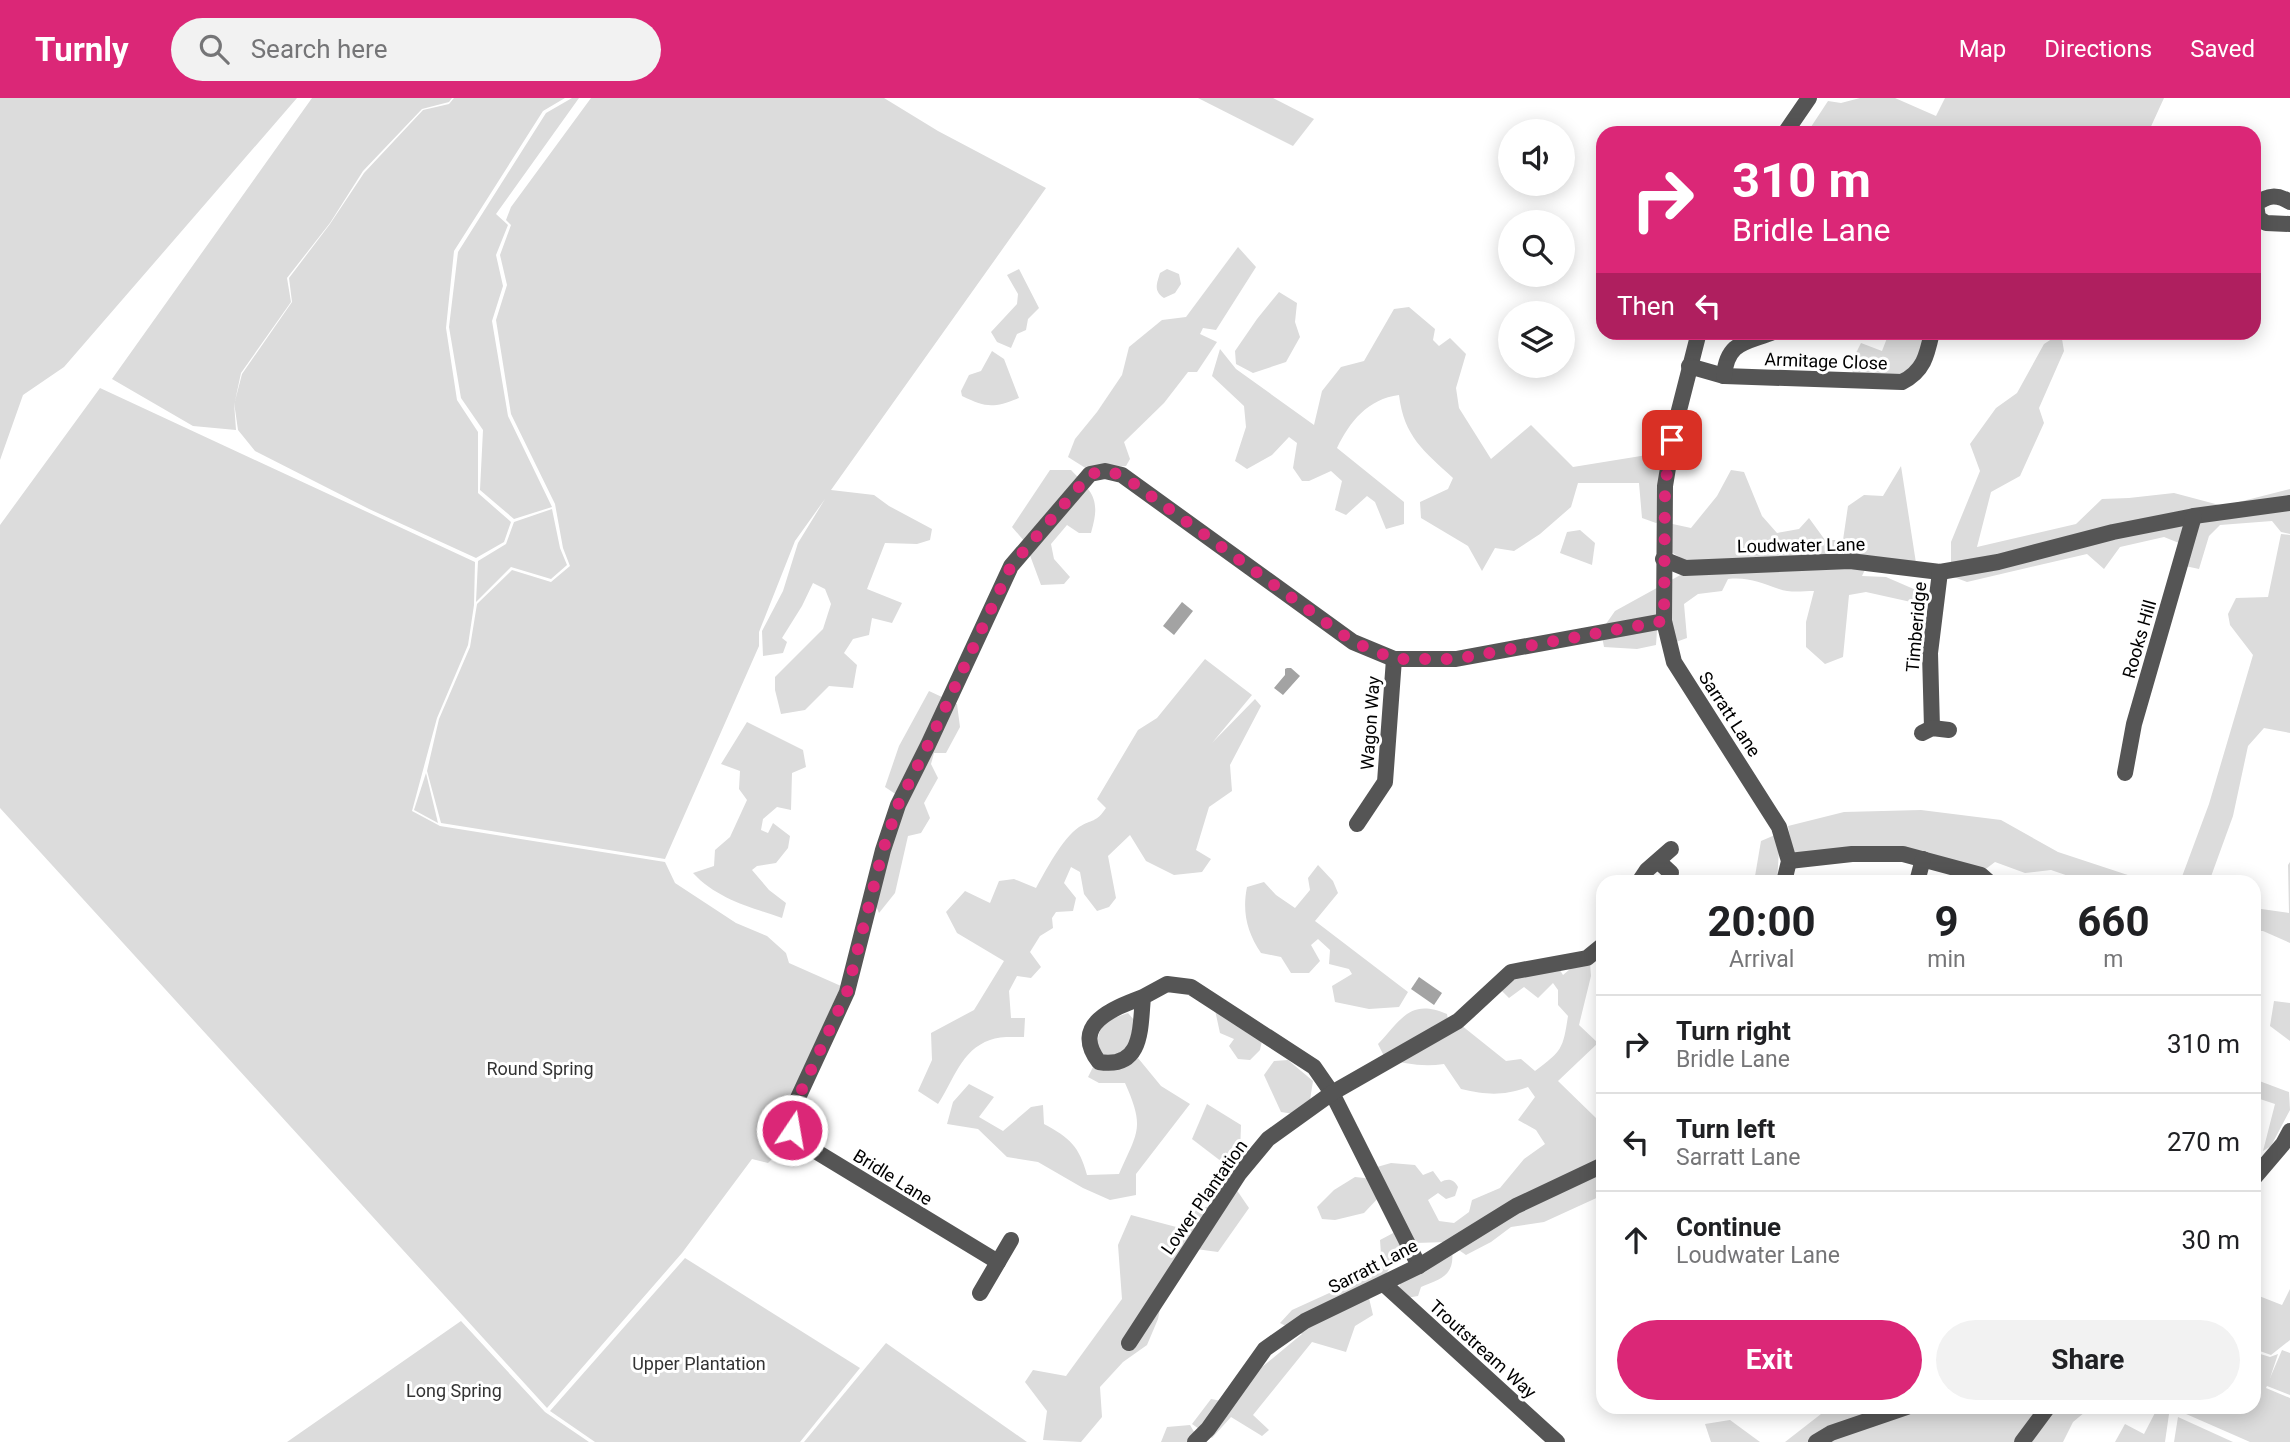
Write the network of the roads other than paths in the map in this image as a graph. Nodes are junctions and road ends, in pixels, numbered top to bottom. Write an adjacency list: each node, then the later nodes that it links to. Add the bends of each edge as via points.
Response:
1 (1809, 98): 2 (street)
2 (1790, 126)
3 (2261, 200): 4 (street, via 2282,197)
4 (2290, 202)
5 (2261, 220): 6 (street)
6 (2290, 224)
7 (1697, 340): 10 (street)
8 (1746, 340): 11 (street, via 1729,355)
9 (1930, 340): 11 (street, Armitage Close, via 1922,367 1916,376 1902,382)
10 (1689, 366): 11 (street, Armitage Close); 14 (street, via 1669,454)
11 (1724, 376)
12 (2290, 503): 13 (street, Loudwater Lane)
13 (2194, 516): 15 (street, Loudwater Lane); 19 (street, Rooks Hill, via 2134,724)
14 (1663, 559): 15 (street, Loudwater Lane, via 1685,568 1850,561); 16 (street, Sarratt Lane)
15 (1940, 572): 18 (street, Timberidge, via 1927,730)
16 (1664, 621): 17 (street, Bridle Lane, via 1456,659); 24 (street, Sarratt Lane, via 1674,662 1779,827)
17 (1394, 659): 20 (street, Wagon Way, via 1385,782); 37 (street, Bridle Lane, via 1353,642 1122,475 1090,474 1011,566 898,805 847,992 791,1113 792,1130 802,1143)
18 (1950, 730)
19 (2125, 773)
20 (1357, 824)
21 (1671, 849): 23 (street)
22 (1923, 859): 24 (street, via 1903,854 1852,854); 28 (street); 29 (street)
23 (1658, 861): 25 (street); 26 (street)
24 (1789, 861): 27 (street, Sarratt Lane)
25 (1671, 873)
26 (1644, 875)
27 (1786, 875)
28 (1919, 875)
29 (1981, 875)
30 (1596, 951): 32 (street, Lower Plantation, via 1587,958 1511,972 1458,1021)
31 (1143, 997): 32 (street, via 1167,984 1191,987 1314,1068)
32 (1332, 1093): 38 (street); 41 (street, Lower Plantation, via 1268,1139)
33 (2290, 1131): 35 (street)
34 (1596, 1168): 38 (street, Sarratt Lane, via 1516,1206)
35 (2261, 1170)
36 (1011, 1240): 37 (street)
37 (998, 1262): 40 (street)
38 (1419, 1266): 39 (street, Sarratt Lane)
39 (1384, 1284): 44 (street, Sarratt Lane, via 1305,1321 1265,1349); 45 (street, Troutstream Way)
40 (980, 1293)
41 (1129, 1343)
42 (1887, 1414): 46 (street)
43 (2043, 1414): 47 (street)
44 (1195, 1442)
45 (1557, 1442)
46 (1816, 1442)
47 (2022, 1442)

